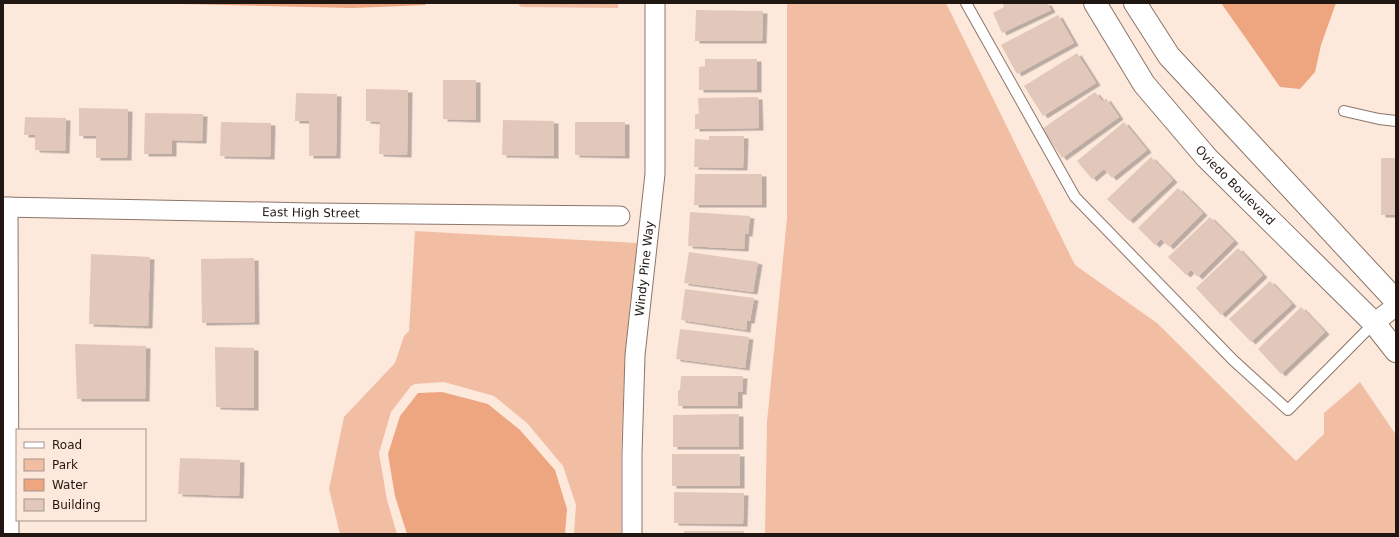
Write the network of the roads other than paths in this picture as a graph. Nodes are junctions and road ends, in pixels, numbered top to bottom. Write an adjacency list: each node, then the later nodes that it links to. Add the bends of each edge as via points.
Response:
1 (655, 3): 14 (street, Windy Pine Way, via 655,174 635,355)
2 (966, 3): 11 (lane, via 1075,197 1233,360 1288,410)
3 (1095, 3): 11 (street, Oviedo Boulevard, via 1144,84 1207,158)
4 (1135, 3): 9 (street, via 1169,56)
5 (1344, 111): 6 (lane, via 1379,120)
6 (1396, 121)
7 (6, 207): 8 (street, East High Street); 13 (street)
8 (620, 216)
9 (1396, 301)
10 (1396, 306): 11 (street)
11 (1374, 323): 12 (street, Oviedo Boulevard)
12 (1396, 351)
13 (9, 534)
14 (632, 534)

